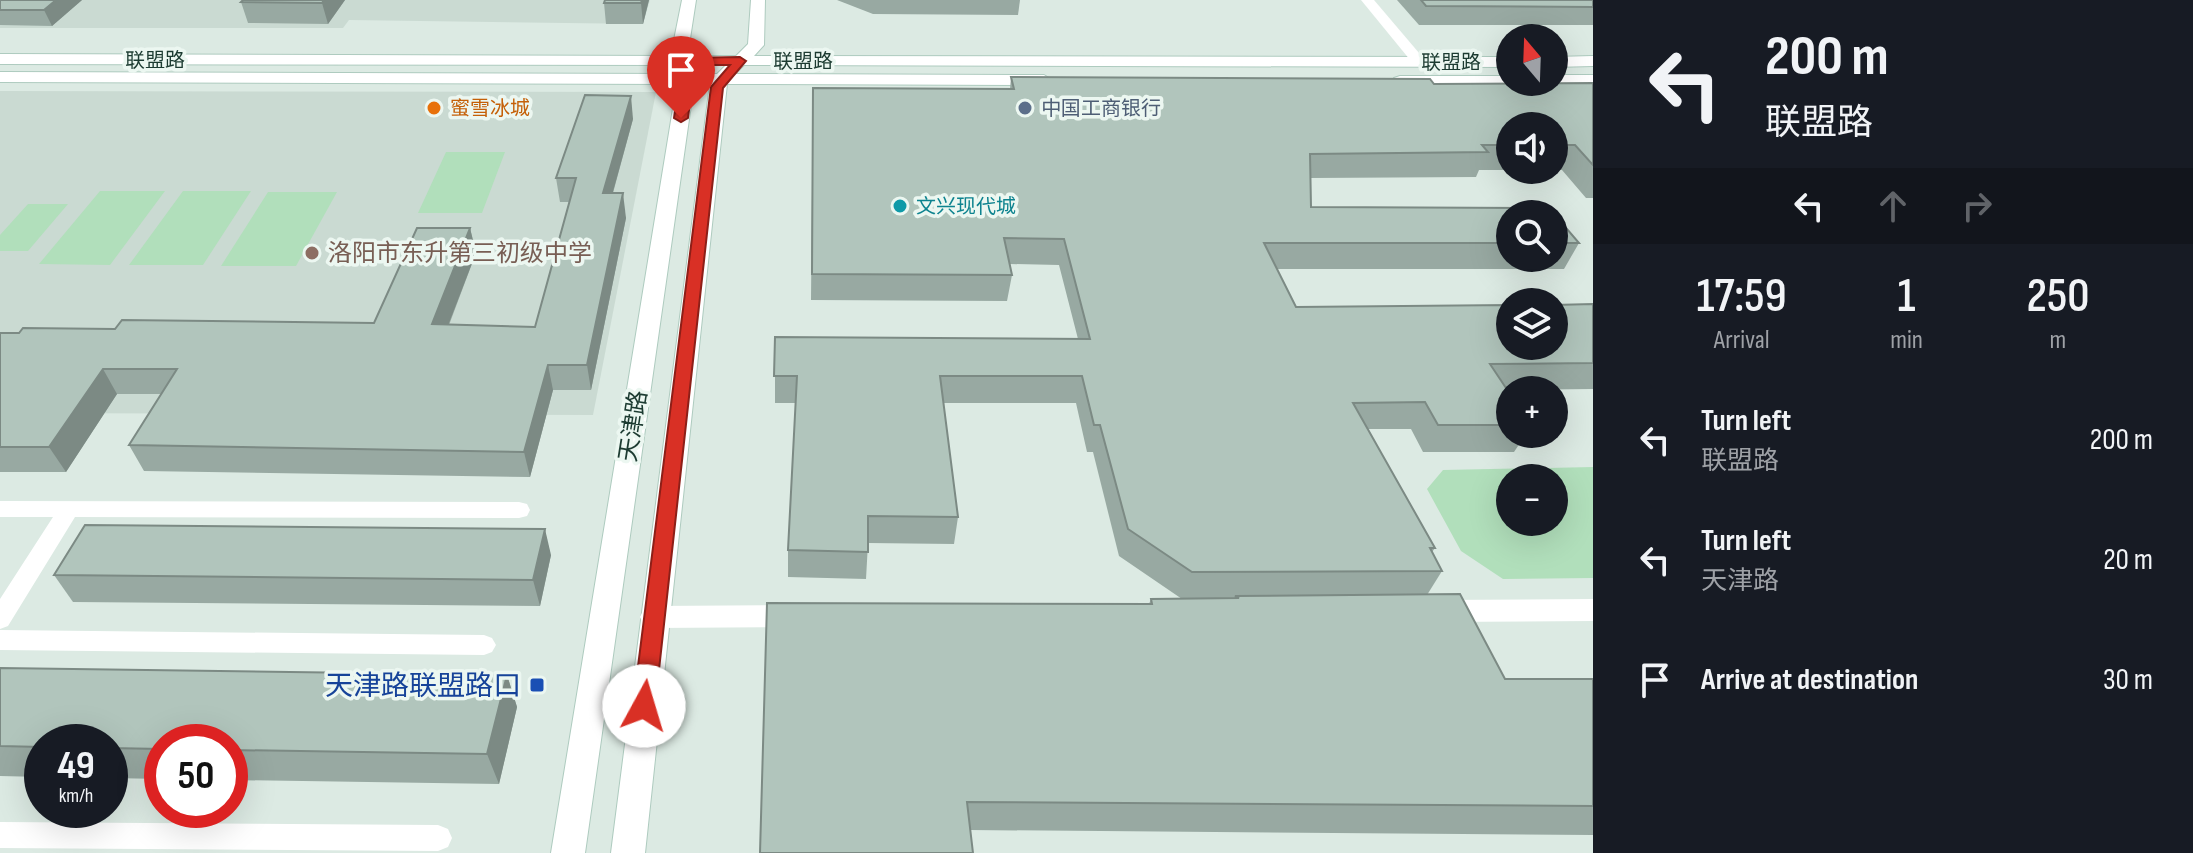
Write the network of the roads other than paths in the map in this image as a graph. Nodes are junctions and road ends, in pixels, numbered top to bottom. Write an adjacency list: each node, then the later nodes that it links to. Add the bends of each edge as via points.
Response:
1 (689, 0): 10 (main road, 天津路)
2 (758, 0): 5 (main road, via 756,45)
3 (1367, 0): 9 (lane)
4 (0, 59): 10 (main road, 联盟路)
5 (740, 61): 9 (main road, 联盟路); 10 (main road, 联盟路); 12 (main road)
6 (1593, 61): 8 (main road)
7 (1496, 62): 9 (main road, 联盟路)
8 (1568, 62)
9 (1420, 63)
10 (684, 70): 11 (main road, 联盟路); 12 (main road, 联盟路); 30 (main road, 天津路)
11 (0, 77)
12 (721, 79): 13 (main road, 联盟路); 24 (main road, 天津路)
13 (1068, 80)
14 (1568, 80): 15 (main road)
15 (1593, 80)
16 (1383, 81): 17 (main road, 联盟路)
17 (1496, 81)
18 (0, 509): 19 (lane)
19 (69, 509): 20 (lane); 25 (lane)
20 (519, 510)
21 (1593, 610): 22 (main road)
22 (1402, 611)
23 (829, 616): 24 (main road)
24 (654, 617): 31 (main road, 天津路)
25 (0, 619)
26 (0, 640): 27 (lane)
27 (484, 645)
28 (0, 835): 29 (lane)
29 (438, 838)
30 (568, 853)
31 (628, 853)

